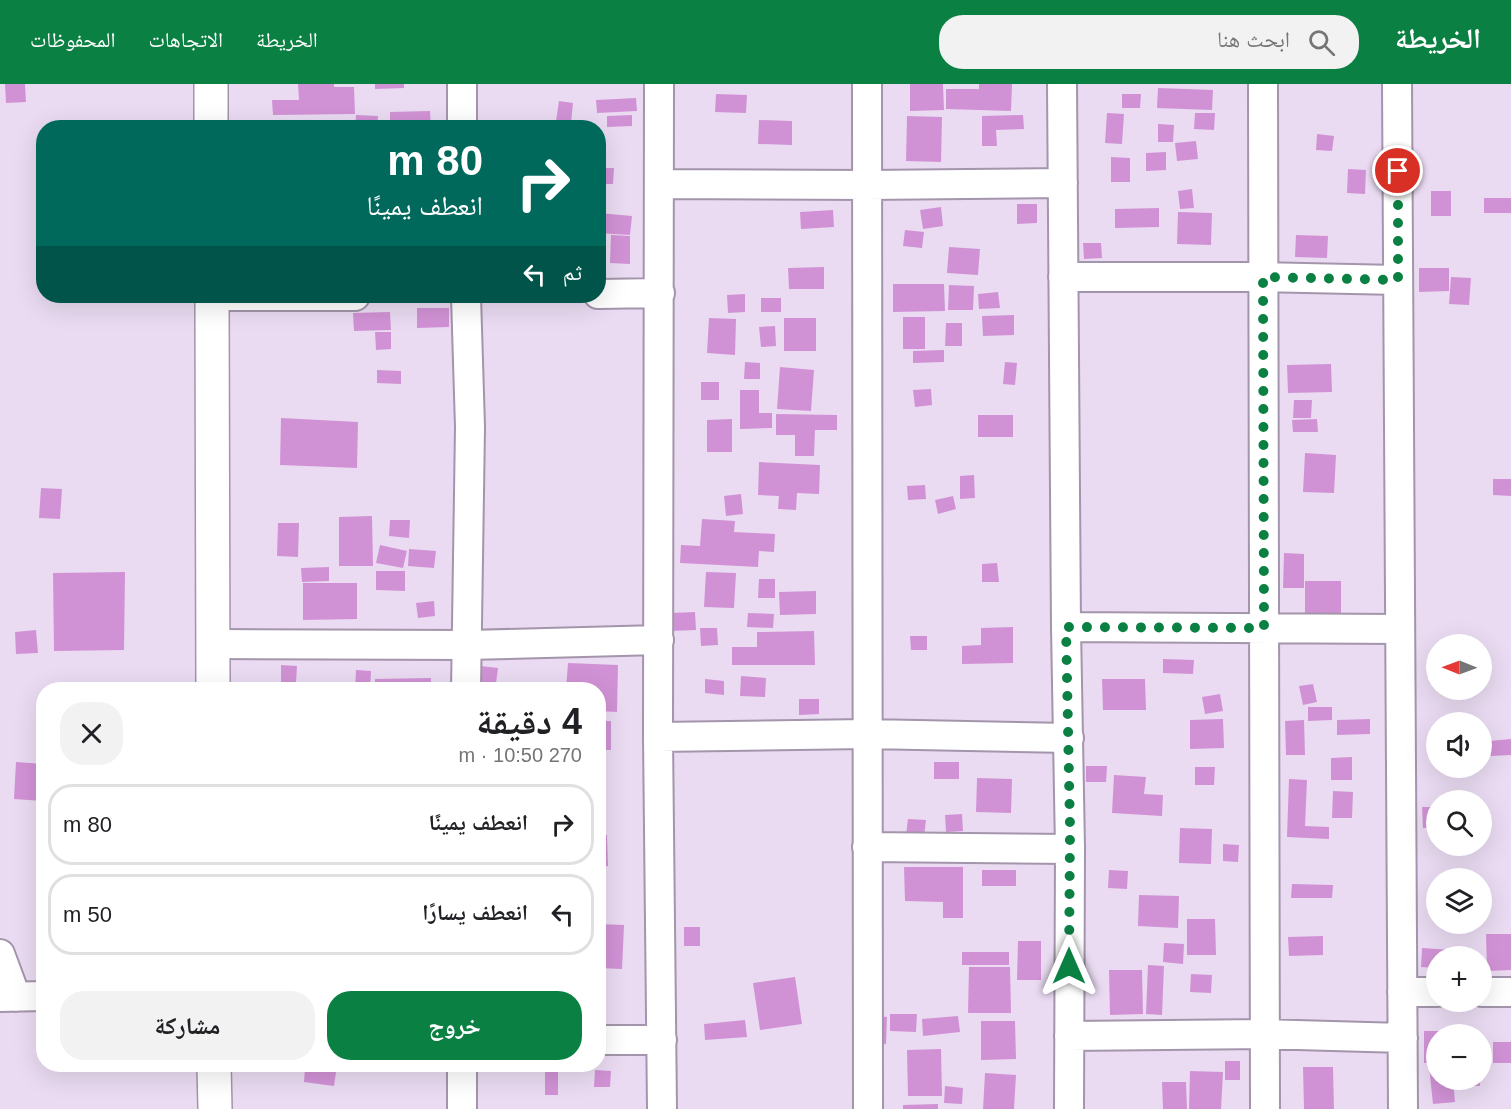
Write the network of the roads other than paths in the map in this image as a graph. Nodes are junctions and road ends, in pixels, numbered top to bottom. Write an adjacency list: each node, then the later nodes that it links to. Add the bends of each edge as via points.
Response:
1 (211, 84): 8 (main road)
2 (462, 84): 9 (street)
3 (659, 84): 11 (street)
4 (867, 84): 12 (street)
5 (1062, 84): 10 (street)
6 (1263, 84): 14 (street)
7 (1398, 84): 15 (street)
8 (211, 120)
9 (462, 120)
10 (1063, 183): 12 (street); 13 (street)
11 (659, 184): 12 (street); 16 (street)
12 (867, 185): 28 (street)
13 (1063, 277): 14 (street); 20 (street)
14 (1263, 277): 15 (street); 21 (street)
15 (1398, 280): 22 (street)
16 (660, 293): 17 (street); 23 (street)
17 (606, 294)
18 (212, 303): 24 (main road)
19 (466, 303): 25 (street, via 470,427)
20 (1066, 627): 21 (street); 30 (street)
21 (1264, 628): 22 (street); 39 (street)
22 (1400, 628): 34 (street)
23 (659, 640): 25 (street); 29 (street)
24 (213, 644): 25 (street); 26 (main road)
25 (467, 645): 27 (street)
26 (213, 682)
27 (466, 682)
28 (867, 734): 29 (street); 30 (street); 31 (street)
29 (658, 736): 43 (street)
30 (1069, 738): 32 (street)
31 (867, 847): 32 (street); 49 (street)
32 (1070, 849): 40 (street)
33 (0, 954): 38 (street)
34 (1402, 992): 35 (street); 41 (street)
35 (1426, 992)
36 (1492, 992): 37 (street)
37 (1511, 992)
38 (20, 996)
39 (1265, 1034): 40 (street); 41 (street); 51 (street)
40 (1069, 1036): 50 (street)
41 (1403, 1038): 52 (street)
42 (606, 1040): 43 (street)
43 (662, 1040): 48 (street)
44 (214, 1072): 46 (main road)
45 (462, 1072): 47 (street)
46 (215, 1109)
47 (462, 1109)
48 (662, 1109)
49 (868, 1109)
50 (1069, 1109)
51 (1265, 1109)
52 (1403, 1109)

